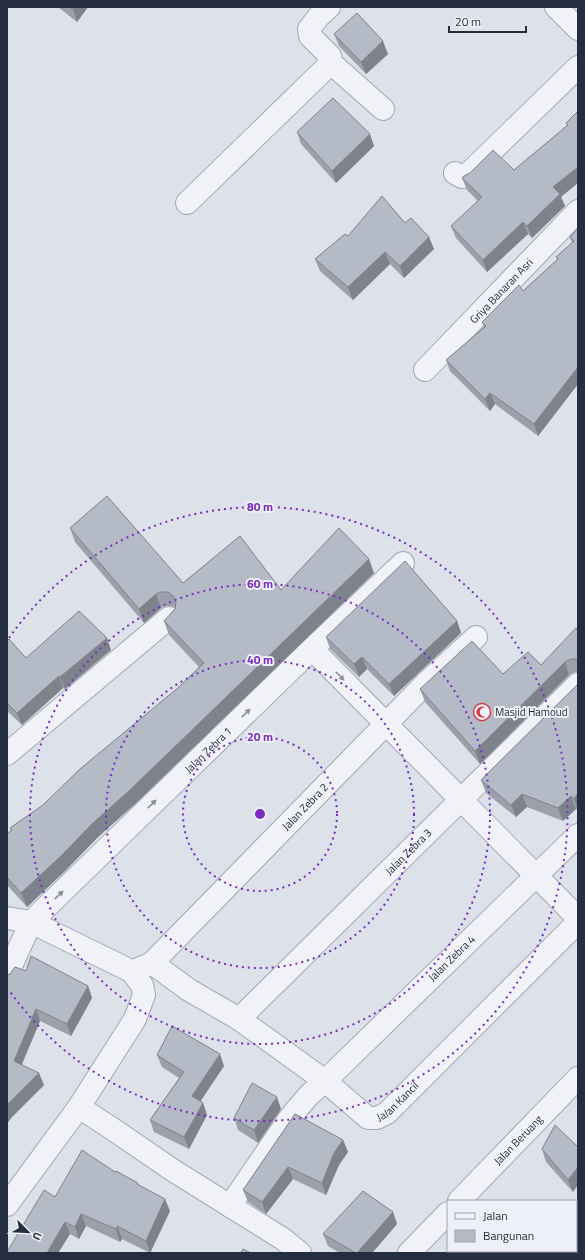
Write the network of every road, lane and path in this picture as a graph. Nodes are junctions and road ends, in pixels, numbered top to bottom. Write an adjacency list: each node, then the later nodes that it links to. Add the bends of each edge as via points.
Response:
1 (329, 7): 4 (street, via 309,29 310,36 330,56)
2 (556, 7): 3 (street)
3 (578, 29)
4 (331, 63): 6 (street); 8 (street)
5 (578, 67): 7 (street, via 466,176 462,178)
6 (383, 109)
7 (455, 173)
8 (187, 203)
9 (578, 211): 10 (street, Griya Banaran Asri)
10 (425, 370)
11 (403, 563): 14 (street, Jalan Zebra 1)
12 (169, 618): 17 (street)
13 (476, 637): 16 (street, Jalan Zebra 2)
14 (312, 649): 16 (street, one-way to 16); 23 (street, Jalan Zebra 1, one-way to 14)
15 (578, 684): 18 (street, Jalan Zebra 3)
16 (386, 724): 18 (street); 25 (street, Jalan Zebra 2)
17 (7, 754)
18 (461, 799): 20 (street); 28 (street, Jalan Zebra 3)
19 (578, 835): 20 (street, Jalan Zebra 4)
20 (536, 876): 22 (street); 30 (street, Jalan Zebra 4)
21 (7, 918): 23 (street)
22 (578, 918)
23 (31, 922): 26 (street); 27 (street)
24 (578, 922): 30 (street, Jalan Kancil, via 387,1114 368,1118)
25 (152, 963): 26 (street, Jalan Zebra 2); 28 (street, Jalan Kancil, via 189,990)
26 (131, 971): 31 (street, via 142,985 144,995 135,1019)
27 (7, 975)
28 (239, 1019): 30 (street, Jalan Kancil)
29 (578, 1078): 32 (street, Jalan Beruang)
30 (325, 1080): 34 (street, Jalan Zebra 4, via 308,1095 292,1115)
31 (79, 1107): 33 (street); 34 (street)
32 (460, 1200)
33 (7, 1205)
34 (230, 1206): 36 (street, via 283,1239)
35 (447, 1213): 37 (street)
36 (300, 1253)
37 (409, 1253)

